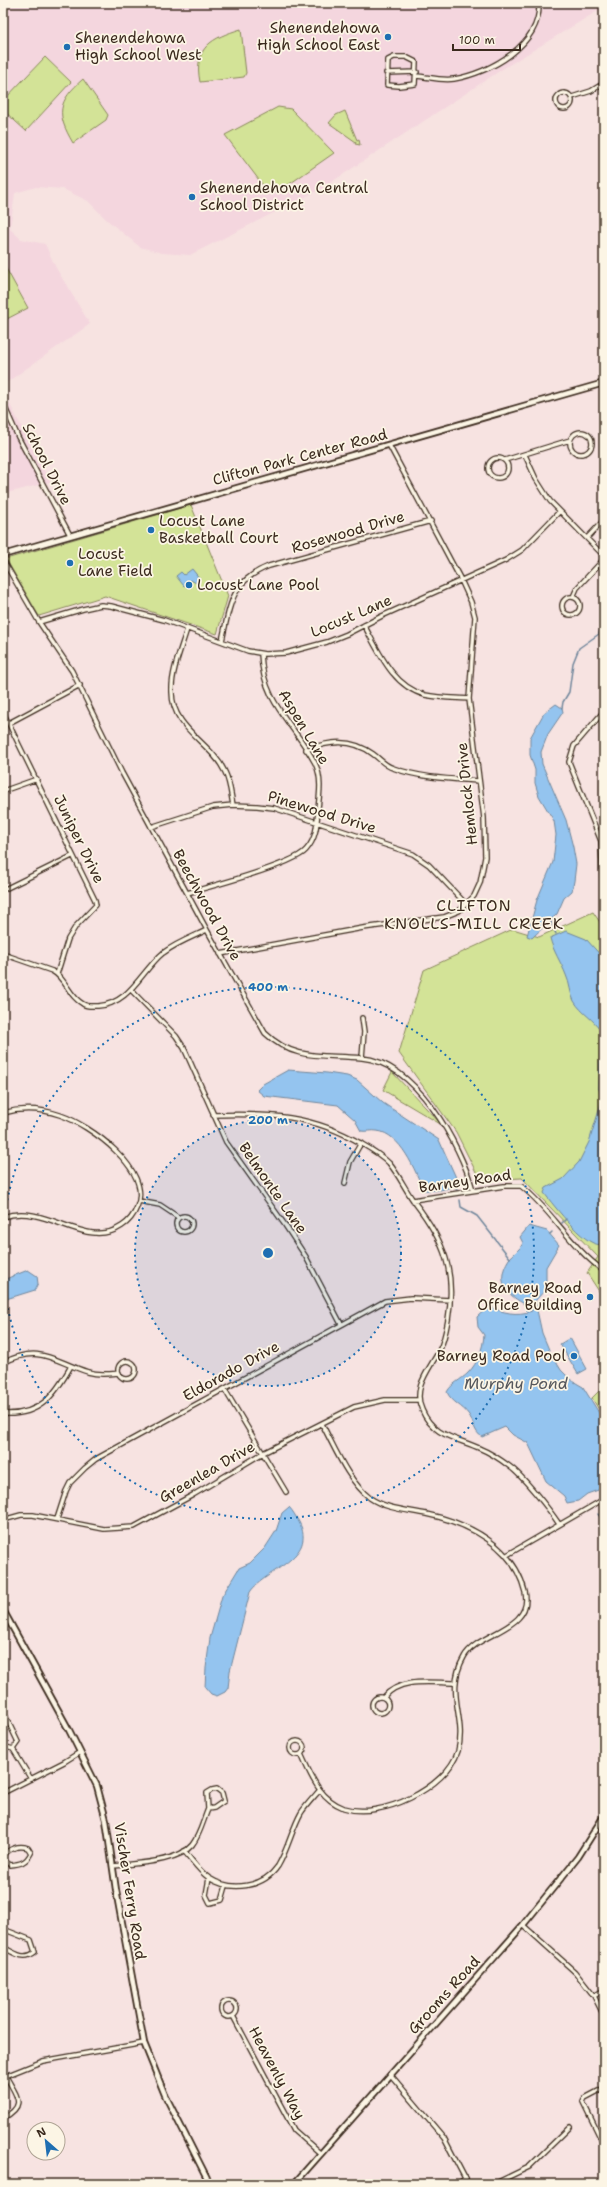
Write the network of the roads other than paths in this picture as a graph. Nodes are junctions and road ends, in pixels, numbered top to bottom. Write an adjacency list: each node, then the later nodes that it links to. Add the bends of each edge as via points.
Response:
1 (540, 3): 4 (street, via 537,21 528,38 516,50 491,66 477,73 453,79)
2 (416, 72): 3 (street); 3 (street, via 416,62 406,57 394,57 388,60); 4 (street)
3 (386, 73): 4 (street, via 387,85 393,86 415,84)
4 (417, 76)
5 (604, 83): 6 (street, via 591,91)
6 (572, 97): 6 (street, via 572,105 568,108 563,110 557,106 556,98 560,94 568,93)
7 (604, 383): 10 (street, Clifton Park Center Road)
8 (3, 403): 16 (street, School Drive, via 18,437)
9 (570, 440): 9 (street, via 572,450 579,454 587,452 591,446 591,438 585,432 577,432); 11 (street)
10 (390, 445): 15 (street, Hemlock Drive); 16 (street, Clifton Park Center Road)
11 (525, 455): 12 (street); 13 (street, via 540,487)
12 (505, 460): 12 (street, via 497,457 490,461 488,468 491,475 498,478 506,474 508,467)
13 (559, 512): 17 (street); 21 (street, Locust Lane, via 514,556)
14 (604, 520): 17 (street)
15 (431, 521): 21 (street, Hemlock Drive); 26 (street, Rosewood Drive, via 253,572 233,598)
16 (70, 535): 18 (street, Clifton Park Center Road)
17 (587, 538): 19 (street)
18 (3, 555)
19 (604, 558): 22 (street, via 577,588)
20 (3, 560): 23 (street, Beechwood Drive)
21 (462, 580): 24 (street, Locust Lane); 29 (street, Hemlock Drive, via 475,617)
22 (573, 597): 22 (street, via 565,599 562,604 563,610 569,614 577,612 579,607 579,602)
23 (39, 622): 25 (street, Locust Lane, via 101,605 164,620); 28 (street, Beechwood Drive)
24 (364, 625): 27 (street, Locust Lane, via 327,642 286,653); 29 (street, via 401,683 427,695)
25 (187, 629): 26 (street, Locust Lane); 37 (street, via 174,676 173,706 180,720 225,771)
26 (222, 641): 27 (street, Locust Lane)
27 (261, 654): 33 (street, Aspen Lane, via 269,694)
28 (80, 685): 32 (street); 39 (street, Beechwood Drive)
29 (469, 699): 35 (street, Hemlock Drive)
30 (604, 711): 43 (street, via 574,746 569,762 600,841)
31 (3, 712): 32 (street, Juniper Drive)
32 (9, 723): 34 (street, Juniper Drive)
33 (306, 750): 35 (street, via 324,743 351,743 364,748 394,769 450,779); 38 (street, Aspen Lane, via 315,764 319,779)
34 (37, 779): 36 (street); 40 (street, Juniper Drive)
35 (479, 781): 44 (street, Hemlock Drive, via 484,818 485,857 477,890)
36 (3, 791)
37 (233, 805): 38 (street, Pinewood Drive, via 274,808); 39 (street, Pinewood Drive, via 193,813)
38 (317, 822): 42 (street, Aspen Lane, via 313,840 305,852 281,864); 44 (street, Pinewood Drive, via 413,854 429,864)
39 (151, 827): 42 (street, Beechwood Drive)
40 (72, 856): 41 (street); 48 (street, Juniper Drive, via 96,905 76,926 68,939)
41 (3, 890)
42 (187, 893): 45 (street, Beechwood Drive)
43 (604, 899)
44 (466, 904): 47 (street, Hemlock Drive, via 459,911 444,917 363,928)
45 (206, 930): 47 (street, Beechwood Drive); 49 (street, via 173,946 161,955)
46 (3, 954): 48 (street)
47 (220, 954): 51 (street, Beechwood Drive, via 258,1023 278,1044 300,1054 322,1058)
48 (57, 974): 49 (street, via 76,999 87,1006 107,1005)
49 (131, 990): 53 (street, Belmonte Lane, via 180,1042)
50 (362, 1018): 51 (street)
51 (362, 1058): 56 (street, Beechwood Drive, via 386,1065 398,1072 430,1106 453,1139 466,1166)
52 (3, 1113): 58 (street, via 38,1110 79,1123 128,1163 139,1188)
53 (213, 1115): 54 (street, via 255,1114 301,1119 321,1124); 63 (street, Belmonte Lane, via 232,1154 306,1257)
54 (361, 1143): 55 (street, via 350,1162); 57 (street, via 388,1162)
55 (345, 1183)
56 (473, 1190): 57 (street, Barney Road); 61 (street, Barney Road, via 521,1186 535,1198 586,1256)
57 (413, 1200): 62 (street, via 447,1259 451,1282)
58 (139, 1201): 59 (street, via 130,1220 103,1234 86,1232 35,1214 19,1213); 60 (street, via 160,1205)
59 (3, 1217)
60 (178, 1217): 60 (street, via 175,1224 181,1232 192,1226 190,1218 183,1215)
61 (604, 1271)
62 (450, 1300): 63 (street, Eldorado Drive, via 391,1299); 68 (street, via 443,1341 423,1378)
63 (341, 1324): 67 (street, Eldorado Drive)
64 (3, 1363): 65 (street, via 20,1356 37,1354 50,1356)
65 (72, 1366): 66 (street, via 100,1374); 69 (street, via 60,1388 40,1406 27,1412)
66 (119, 1373): 66 (street, via 122,1377 130,1378 136,1373 136,1367 130,1362 125,1362 120,1365)
67 (225, 1390): 71 (street); 74 (street, Eldorado Drive, via 119,1446 85,1468 66,1491)
68 (418, 1400): 70 (street, Greenlea Drive, via 370,1402 354,1407); 76 (street, via 427,1420 440,1432 481,1449 511,1467)
69 (3, 1414)
70 (322, 1424): 71 (street, Greenlea Drive); 77 (street, via 353,1479 370,1497 389,1507 428,1515 473,1530)
71 (263, 1453): 72 (street); 74 (street, Greenlea Drive, via 134,1527 104,1529)
72 (286, 1492)
73 (604, 1499): 76 (street)
74 (57, 1519): 75 (street, Greenlea Drive, via 22,1515)
75 (3, 1520)
76 (559, 1524): 77 (street)
77 (507, 1555): 79 (street, via 524,1587 525,1608 516,1620 465,1654)
78 (3, 1610): 84 (street, Vischer Ferry Road)
79 (454, 1683): 80 (street, via 403,1684); 87 (street, via 460,1740 449,1768 434,1784 405,1800 381,1809 366,1810 344,1808)
80 (384, 1697): 80 (street, via 376,1697 372,1701 376,1712 381,1713 388,1709 388,1701)
81 (3, 1712): 83 (street, via 18,1742)
82 (3, 1746): 83 (street)
83 (13, 1749): 86 (street)
84 (80, 1752): 86 (street); 93 (street, Vischer Ferry Road, via 104,1806)
85 (301, 1754): 85 (street, via 292,1753 292,1742 302,1742 304,1750); 87 (street)
86 (31, 1779): 88 (street)
87 (319, 1791): 95 (street, via 302,1812 278,1866 270,1875 240,1887)
88 (3, 1793)
89 (208, 1809): 89 (street, via 207,1794 212,1790 220,1791 224,1801); 91 (street, via 197,1839)
90 (604, 1816): 96 (street, Grooms Road, via 574,1863)
91 (184, 1851): 93 (street, via 170,1858); 94 (street)
92 (3, 1858): 92 (street, via 10,1865 17,1864 24,1862 31,1853 28,1848 22,1846 10,1849)
93 (113, 1866): 103 (street, Vischer Ferry Road)
94 (209, 1878): 95 (street); 95 (street, via 206,1895 210,1903 222,1900)
95 (226, 1886)
96 (523, 1925): 100 (street, via 575,1972); 104 (street, Grooms Road)
97 (3, 1929): 98 (street, via 32,1940 35,1952 23,1957)
98 (3, 1947)
99 (604, 1990): 100 (street)
100 (594, 1996): 102 (street)
101 (234, 2016): 101 (street, Heavenly Way, via 238,2010 236,2005 230,2001 225,2002 222,2013 228,2017); 110 (street, Heavenly Way, via 294,2130)
102 (604, 2016)
103 (144, 2043): 105 (street, via 43,2061); 112 (street, Vischer Ferry Road, via 154,2072)
104 (390, 2074): 110 (street, Grooms Road); 111 (street, via 436,2127)
105 (4, 2077): 107 (street, via 18,2100 18,2106 15,2111)
106 (604, 2088): 109 (street, via 583,2102)
107 (3, 2118)
108 (570, 2127): 116 (street, via 529,2167)
109 (604, 2145)
110 (321, 2154): 113 (street, Grooms Road)
111 (466, 2178): 114 (street); 115 (street)
112 (210, 2184)
113 (294, 2184)
114 (458, 2184)
115 (468, 2184)
116 (494, 2184)

